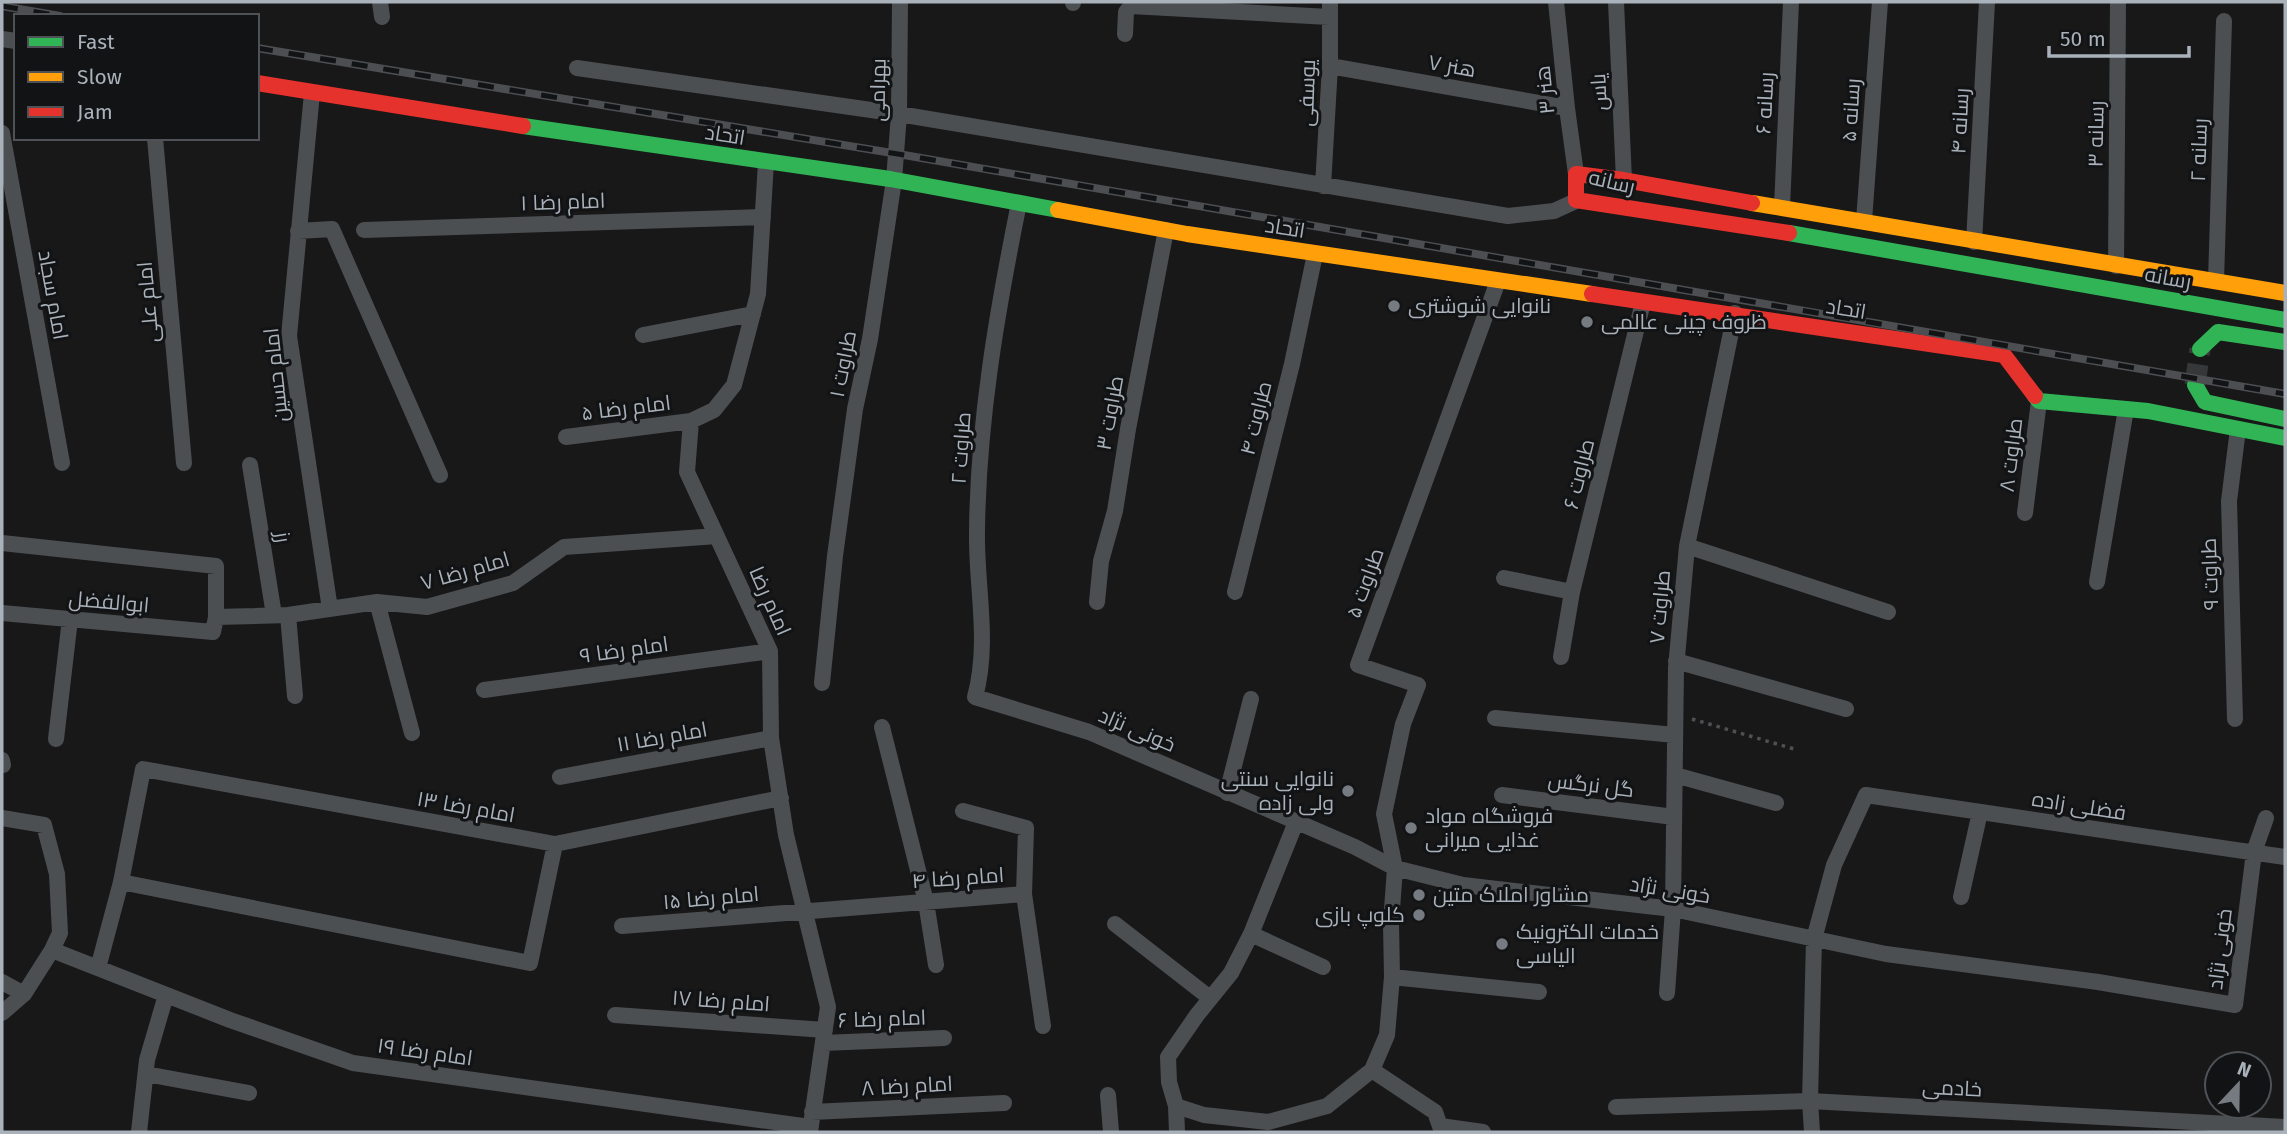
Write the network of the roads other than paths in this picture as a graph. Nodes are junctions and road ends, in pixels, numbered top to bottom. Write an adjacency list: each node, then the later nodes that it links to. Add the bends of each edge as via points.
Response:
1 (900, 2): 16 (street, بهرامی)
2 (1556, 2): 15 (street, هنر ۳)
3 (1616, 2): 22 (street, یاس)
4 (1791, 2): 26 (street, رسانه ۶)
5 (1880, 2): 28 (street, رسانه ۵)
6 (1987, 2): 32 (street, رسانه ۴)
7 (2118, 2): 34 (street, رسانه ۳)
8 (1329, 9): 10 (street, via 1132,6 1126,12); 11 (street, یوسفی)
9 (2224, 21): 36 (street, رسانه ۲)
10 (1125, 34)
11 (1330, 66): 15 (street, هنر ۷); 23 (street, یوسفی)
12 (577, 68): 16 (street)
13 (259, 83): 14 (street, اتحاد)
14 (313, 93): 19 (street, اتحاد); 29 (street, امام حسین)
15 (1567, 107): 20 (street, هنر ۳)
16 (899, 114): 21 (street, بهرامی); 23 (street)
17 (2, 134): 53 (street, امام سجاد)
18 (155, 140): 54 (street, امام علی)
19 (766, 162): 21 (street, اتحاد); 27 (street)
20 (1576, 174): 22 (street, رسانه); 24 (street, رسانه)
21 (894, 180): 25 (street, اتحاد); 76 (street, طراوت ۱, via 855,409)
22 (1624, 180): 26 (street, رسانه)
23 (1323, 186): 24 (street, via 1508,216 1554,211)
24 (1578, 200): 41 (street, رسانه)
25 (1019, 203): 31 (street, اتحاد); 79 (street, طراوت ۲, via 988,376 981,450 976,534 981,673)
26 (1782, 207): 28 (street, رسانه)
27 (763, 217): 30 (street, امام رضا ۱); 40 (street)
28 (1864, 220): 32 (street, رسانه)
29 (299, 230): 56 (street, via 332,229); 67 (street, امام حسین, via 289,336)
30 (364, 230)
31 (1166, 230): 33 (street, اتحاد); 66 (street, طراوت ۳, via 1115,511 1101,561)
32 (1974, 242): 34 (street, رسانه)
33 (1315, 254): 35 (street, اتحاد); 63 (street, طراوت ۴)
34 (2116, 266): 36 (street, رسانه)
35 (1498, 281): 38 (street, اتحاد); 104 (street, طراوت ۵, via 1357,665 1418,685 1403,724 1384,814)
36 (2216, 281): 37 (street, رسانه)
37 (2285, 293)
38 (1643, 302): 39 (street, اتحاد); 64 (street, طراوت ۶)
39 (1735, 313): 46 (street, اتحاد, via 2004,355); 60 (street, طراوت ۷)
40 (753, 314): 42 (street); 49 (street, via 734,386 714,410)
41 (2285, 320)
42 (643, 335)
43 (2285, 342): 44 (street, via 2218,332)
44 (2200, 349)
45 (2195, 384): 48 (street, via 2205,402)
46 (2039, 401): 47 (street); 57 (street, طراوت ۸)
47 (2126, 409): 50 (street); 62 (street)
48 (2285, 419)
49 (691, 421): 51 (street, امام رضا ۵); 58 (street, امام رضا, via 687,472)
50 (2238, 429): 52 (street); 83 (street, طراوت ۹, via 2229,501)
51 (566, 437)
52 (2285, 438)
53 (62, 463)
54 (184, 463)
55 (250, 465): 70 (street, رز)
56 (440, 475)
57 (2025, 513)
58 (717, 536): 65 (street, امام رضا ۷, via 564,547 513,583 427,607); 73 (street, امام رضا)
59 (2, 543): 72 (street, via 216,566)
60 (1687, 546): 68 (street); 75 (street, طراوت ۷)
61 (1504, 578): 64 (street)
62 (2097, 582)
63 (1235, 592)
64 (1572, 592): 74 (street, طراوت ۶)
65 (377, 602): 67 (street, امام رضا ۷); 85 (street)
66 (1097, 602)
67 (330, 609): 70 (street, امام رضا ۷)
68 (1888, 612)
69 (2, 613): 71 (street, ابوالفضل)
70 (281, 615): 72 (street, امام رضا ۷); 78 (street, رز)
71 (70, 619): 72 (street, ابوالفضل); 88 (street)
72 (214, 624)
73 (770, 651): 77 (street, امام رضا ۹); 87 (street, امام رضا)
74 (1560, 657)
75 (1676, 661): 81 (street); 86 (street, طراوت ۷)
76 (822, 683)
77 (484, 690)
78 (295, 696)
79 (975, 697): 91 (street, خونی نژاد, via 1089,732)
80 (1251, 699): 91 (street)
81 (1846, 709)
82 (1495, 718): 86 (street)
83 (2235, 719)
84 (882, 727): 108 (street)
85 (412, 733)
86 (1675, 735): 89 (street, طراوت ۷)
87 (772, 738): 90 (street, امام رضا ۱۱); 93 (street, امام رضا)
88 (56, 739)
89 (1675, 775): 94 (street); 97 (street, طراوت ۷)
90 (560, 777)
91 (1227, 793): 100 (street, خونی نژاد)
92 (1502, 795): 97 (street, گل نرگس)
93 (780, 798): 101 (street, امام رضا ۱۳); 110 (street, امام رضا)
94 (1776, 803)
95 (963, 811): 106 (street, via 1026,828)
96 (1979, 812): 102 (street, فضلی زاده); 107 (street); 114 (street, فضلی زاده, via 1866,795 1834,865)
97 (1674, 817): 109 (street, طراوت ۷)
98 (2, 818): 115 (street, via 44,825 57,874 60,933)
99 (2266, 818): 102 (street)
100 (1296, 822): 104 (street, خونی نژاد); 113 (street)
101 (555, 844): 105 (street, امام رضا ۱۳, via 143,769); 105 (street, via 530,963)
102 (2254, 852): 103 (street, فضلی زاده); 114 (street, خونی نژاد, via 2235,1005 1885,954)
103 (2285, 857)
104 (1395, 868): 109 (street, خونی نژاد, via 1463,885); 119 (street)
105 (121, 882): 118 (street)
106 (1024, 894): 108 (street, امام رضا ۴); 128 (street, امام رضا ۴)
107 (1961, 897)
108 (926, 902): 110 (street, امام رضا ۴); 116 (street)
109 (1673, 909): 114 (street, خونی نژاد); 123 (street, طراوت ۷)
110 (805, 911): 112 (street, امام رضا ۱۵); 129 (street, امام رضا, via 828,1007)
111 (1115, 924): 125 (street)
112 (622, 926)
113 (1251, 934): 117 (street); 125 (street, via 1231,973)
114 (1814, 939): 135 (street)
115 (52, 950): 118 (street, امام رضا ۱۹); 122 (street)
116 (936, 965)
117 (1323, 967)
118 (98, 968): 124 (street, امام رضا ۱۹)
119 (1392, 977): 121 (street); 131 (street, via 1387,1035)
120 (2, 982): 122 (street)
121 (1539, 992)
122 (24, 993): 126 (street)
123 (1667, 993)
124 (166, 995): 132 (street); 139 (street, امام رضا ۱۹, via 353,1063)
125 (1210, 998): 137 (street, via 1168,1057)
126 (2, 1013)
127 (615, 1015): 129 (street, امام رضا ۱۷)
128 (1043, 1026)
129 (823, 1036): 130 (street, امام رضا ۶); 139 (street, امام رضا)
130 (944, 1038)
131 (1372, 1070): 140 (street, via 1327,1106); 142 (street, via 1435,1112)
132 (146, 1074): 133 (street); 143 (street)
133 (249, 1093)
134 (1108, 1095): 144 (street)
135 (1810, 1101): 138 (street, خادمی); 141 (street, خادمی); 147 (street)
136 (1004, 1102): 139 (street, امام رضا ۸)
137 (1176, 1106): 140 (street); 145 (street)
138 (1616, 1107)
139 (811, 1124)
140 (1269, 1127)
141 (2285, 1127)
142 (1441, 1129): 146 (street)
143 (139, 1132)
144 (1111, 1132)
145 (1177, 1132)
146 (1483, 1132)
147 (1812, 1132)

